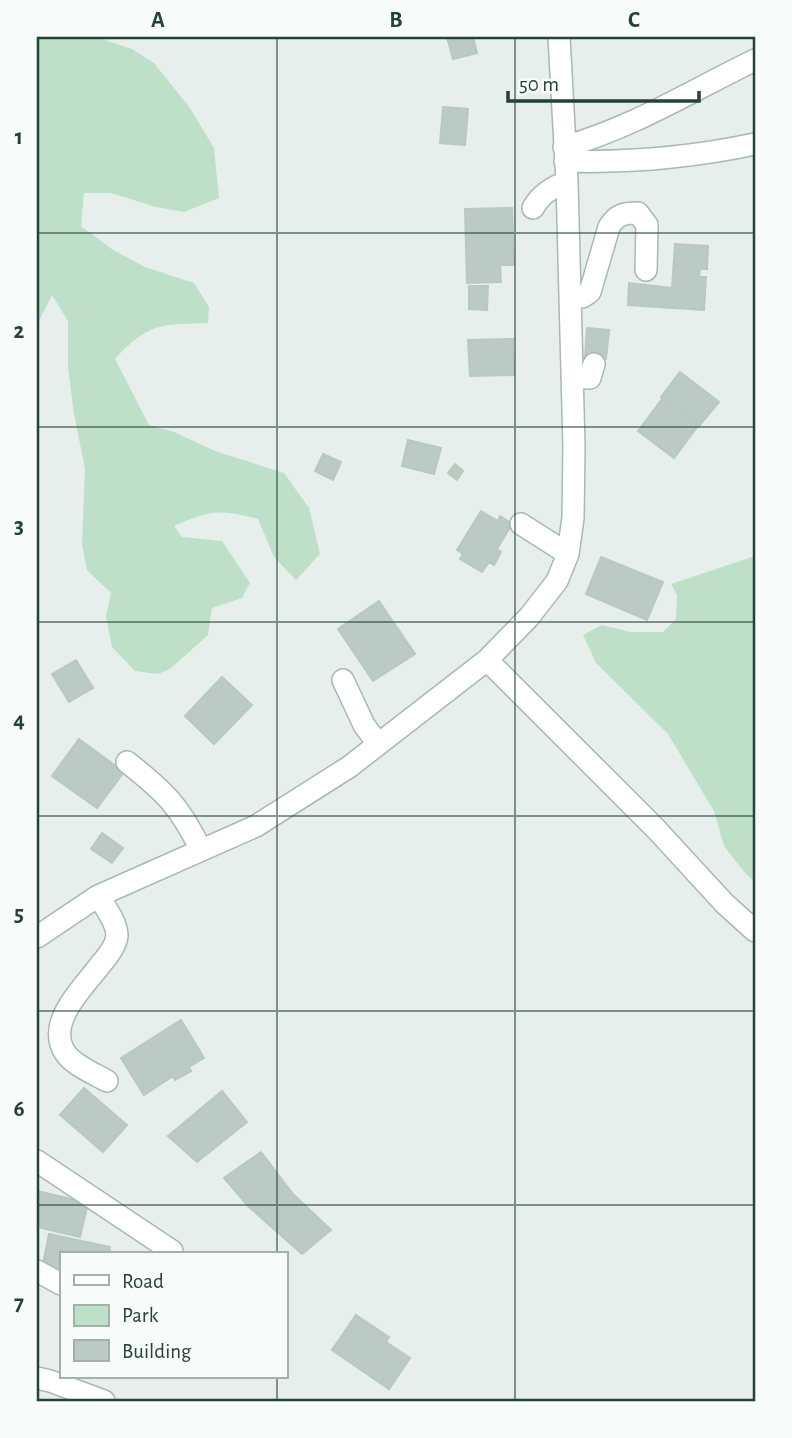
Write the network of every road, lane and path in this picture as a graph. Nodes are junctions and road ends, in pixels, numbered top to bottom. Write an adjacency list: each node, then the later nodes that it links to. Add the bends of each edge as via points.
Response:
1 (559, 37): 4 (street)
2 (755, 60): 4 (street, via 604,135)
3 (755, 144): 4 (street, via 633,161)
4 (565, 163): 5 (street); 7 (street)
5 (533, 208)
6 (646, 270): 7 (street, via 647,225 638,213 624,213 610,227 590,292)
7 (570, 298): 9 (street)
8 (594, 364): 9 (street, via 590,378)
9 (572, 379): 11 (street, via 573,518)
10 (522, 524): 11 (street)
11 (568, 554): 12 (street, via 557,581)
12 (487, 660): 14 (street); 18 (street)
13 (343, 680): 14 (street)
14 (378, 744): 16 (street, via 256,826)
15 (127, 762): 16 (street, via 164,791)
16 (201, 850): 17 (street)
17 (98, 896): 19 (street); 20 (street, via 117,935 111,952 68,1008 59,1036 66,1055)
18 (755, 931)
19 (37, 937)
20 (107, 1081)
21 (37, 1161): 22 (street)
22 (172, 1251)
23 (37, 1271): 24 (street)
24 (60, 1283)
25 (37, 1378): 26 (street)
26 (104, 1401)

